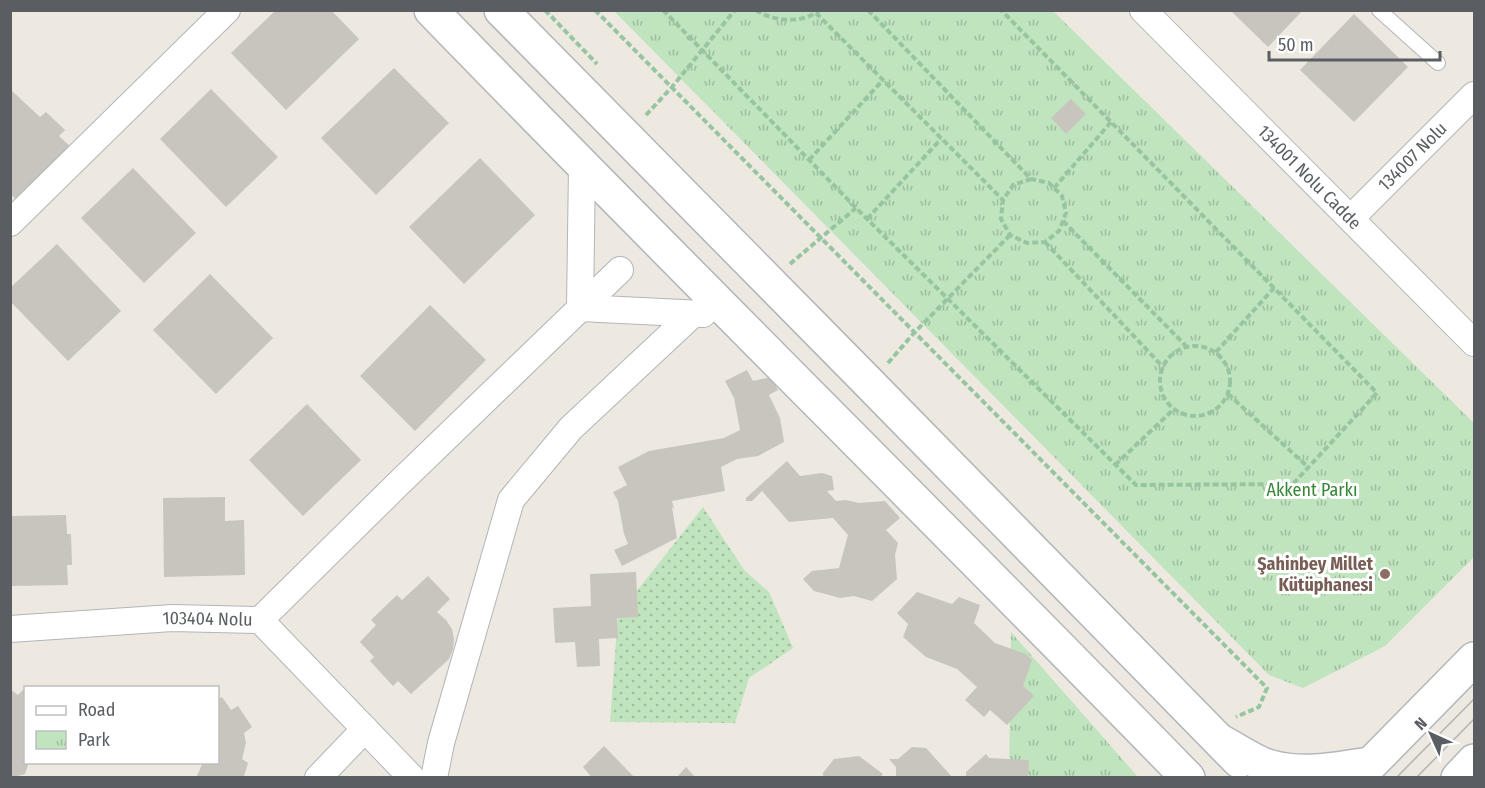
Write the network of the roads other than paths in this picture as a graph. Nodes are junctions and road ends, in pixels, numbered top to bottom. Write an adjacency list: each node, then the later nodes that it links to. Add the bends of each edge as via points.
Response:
1 (226, 10): 10 (street)
2 (431, 10): 8 (street)
3 (501, 10): 20 (street, via 866,380)
4 (1143, 10): 9 (street, 134001 Nolu Cadde)
5 (1379, 10): 6 (lane)
6 (1438, 63)
7 (1474, 95): 9 (street, 134007 Nolu)
8 (582, 166): 12 (street); 14 (street)
9 (1351, 218): 15 (street, 134001 Nolu Cadde)
10 (10, 223)
11 (620, 270): 12 (street)
12 (580, 308): 13 (street); 16 (street)
13 (693, 314): 14 (street); 24 (street, via 571,428 511,500 441,743)
14 (733, 316): 25 (street)
15 (1474, 342)
16 (260, 620): 17 (street, 103404 Nolu, via 172,618); 19 (street, 103404 Nolu)
17 (10, 629)
18 (1474, 658): 21 (street)
19 (365, 729): 22 (street); 23 (street, 103404 Nolu)
20 (1225, 731): 21 (street, via 1269,767 1307,772); 26 (street)
21 (1363, 771)
22 (318, 777)
23 (412, 777)
24 (435, 777)
25 (1187, 777)
26 (1254, 777)

